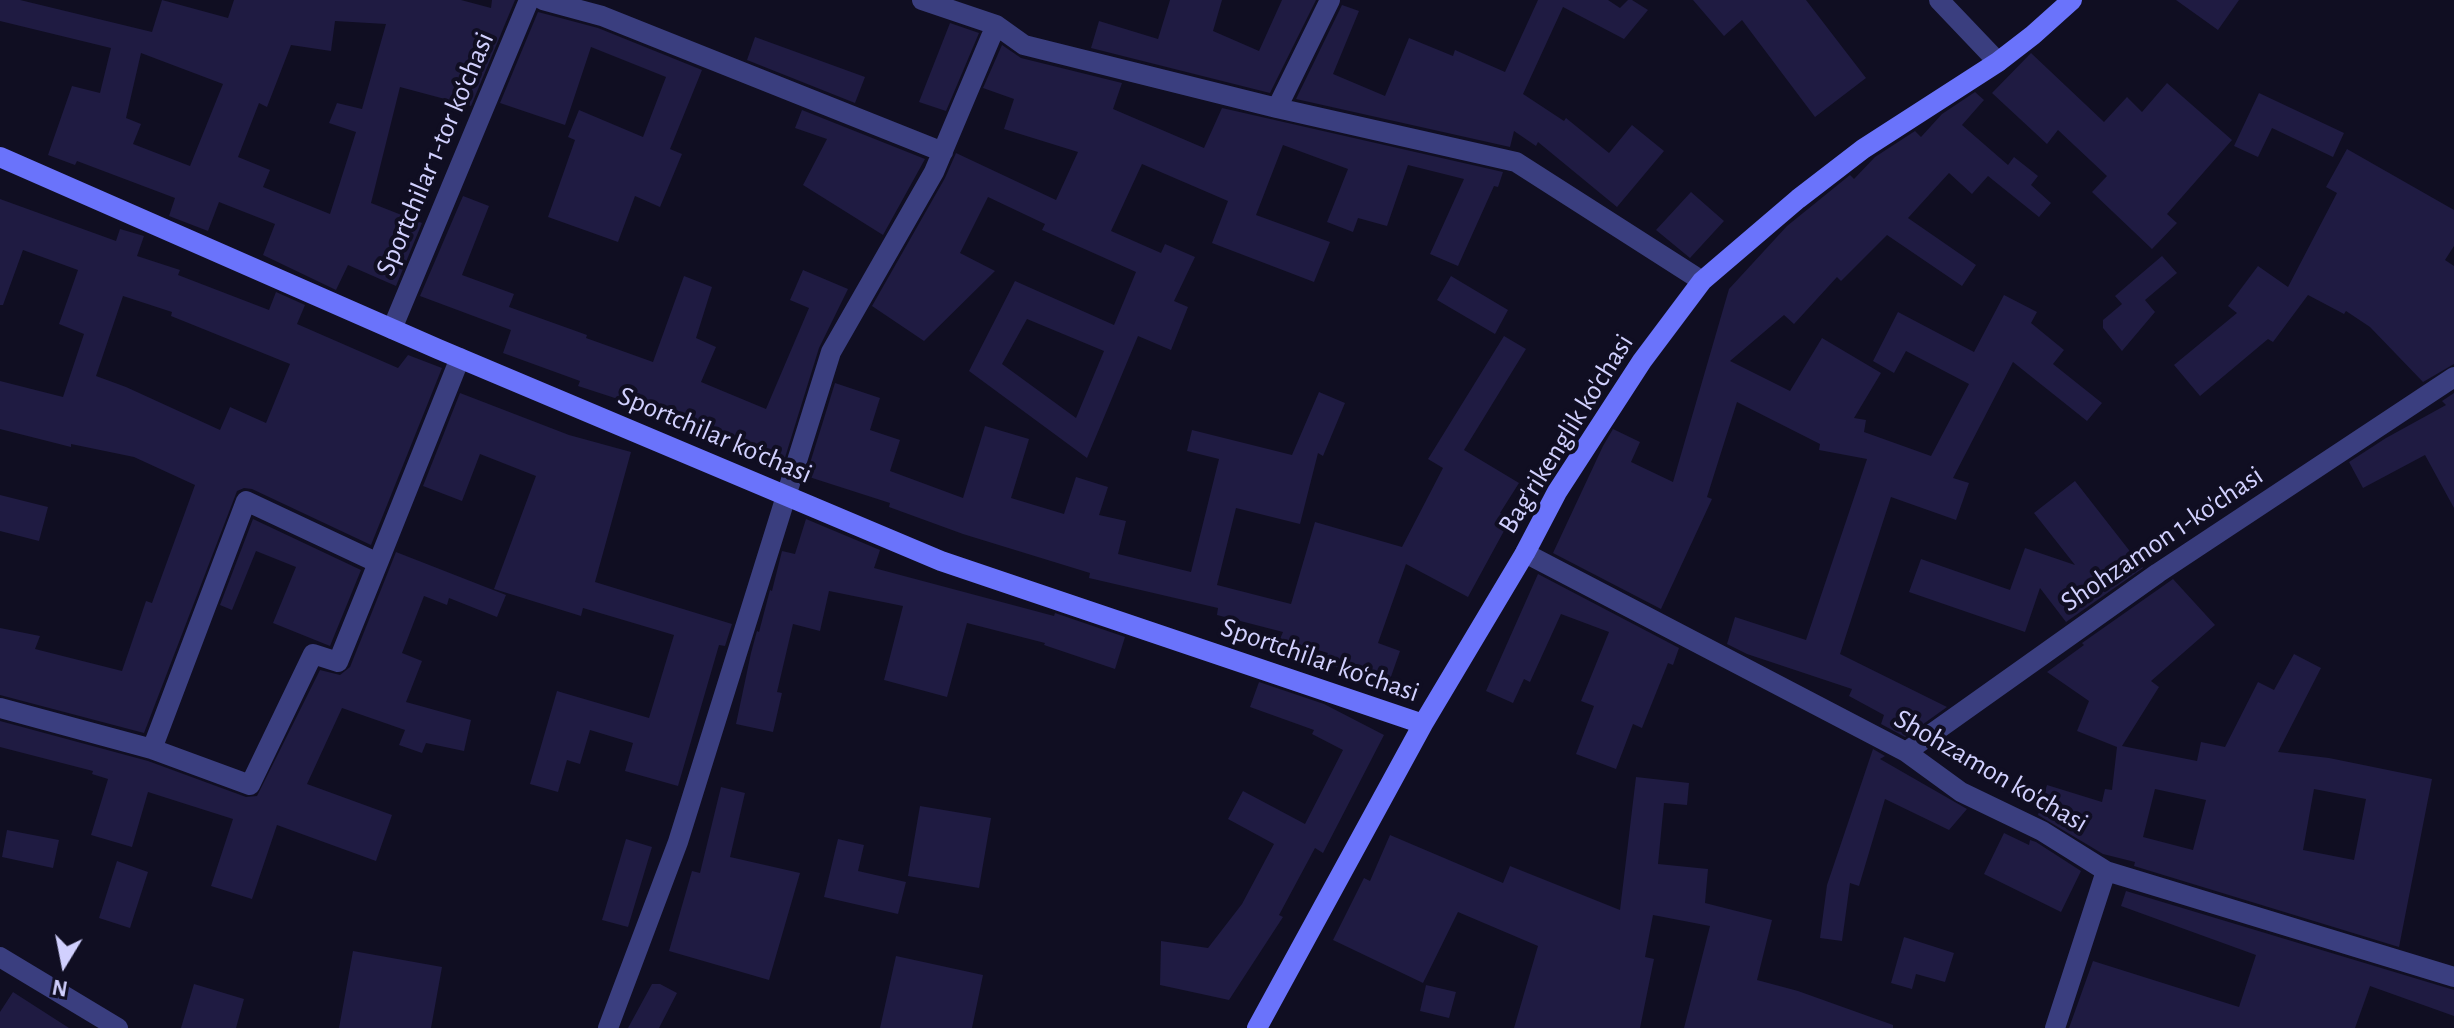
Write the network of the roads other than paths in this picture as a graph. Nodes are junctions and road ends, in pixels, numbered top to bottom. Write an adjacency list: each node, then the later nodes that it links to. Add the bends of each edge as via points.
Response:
1 (529, 0): 14 (street, Sportchilar 1-tor ko‘chasi)
2 (543, 0): 7 (street)
3 (922, 0): 8 (street)
4 (1330, 0): 10 (street)
5 (1939, 0): 9 (street)
6 (2072, 0): 9 (street, Bag'rikenglik ko'chasi)
7 (608, 12): 11 (street)
8 (996, 25): 10 (street, via 1024,45); 11 (street)
9 (1998, 62): 13 (street, Bag'rikenglik ko'chasi, via 1863,149)
10 (1277, 108): 13 (street, via 1516,162)
11 (943, 152): 17 (street, via 831,352)
12 (0, 157): 14 (street, Sportchilar ko‘chasi)
13 (1702, 281): 18 (street, Bag'rikenglik ko'chasi, via 1601,420)
14 (392, 329): 15 (street, Sportchilar ko‘chasi)
15 (460, 358): 17 (street, Sportchilar ko‘chasi); 19 (street)
16 (2454, 377): 23 (street, Shohzamon 1-ko'chasi, via 2158,573)
17 (785, 496): 21 (street, Sportchilar ko‘chasi, via 941,561); 28 (street, via 678,842)
18 (1525, 553): 21 (street, Bag'rikenglik ko'chasi); 23 (street, Shohzamon ko'chasi)
19 (378, 563): 22 (street, via 338,662 313,654 250,785); 22 (street, via 246,501)
20 (0, 708): 22 (street)
21 (1423, 724): 29 (street, Bag'rikenglik ko'chasi)
22 (152, 749)
23 (1906, 752): 24 (street, Shohzamon ko'chasi, via 1961,792 2042,831)
24 (2106, 871): 26 (street, Shohzamon ko'chasi); 30 (street)
25 (0, 957): 27 (street)
26 (2454, 977)
27 (118, 1028)
28 (608, 1028)
29 (1257, 1028)
30 (2055, 1028)

